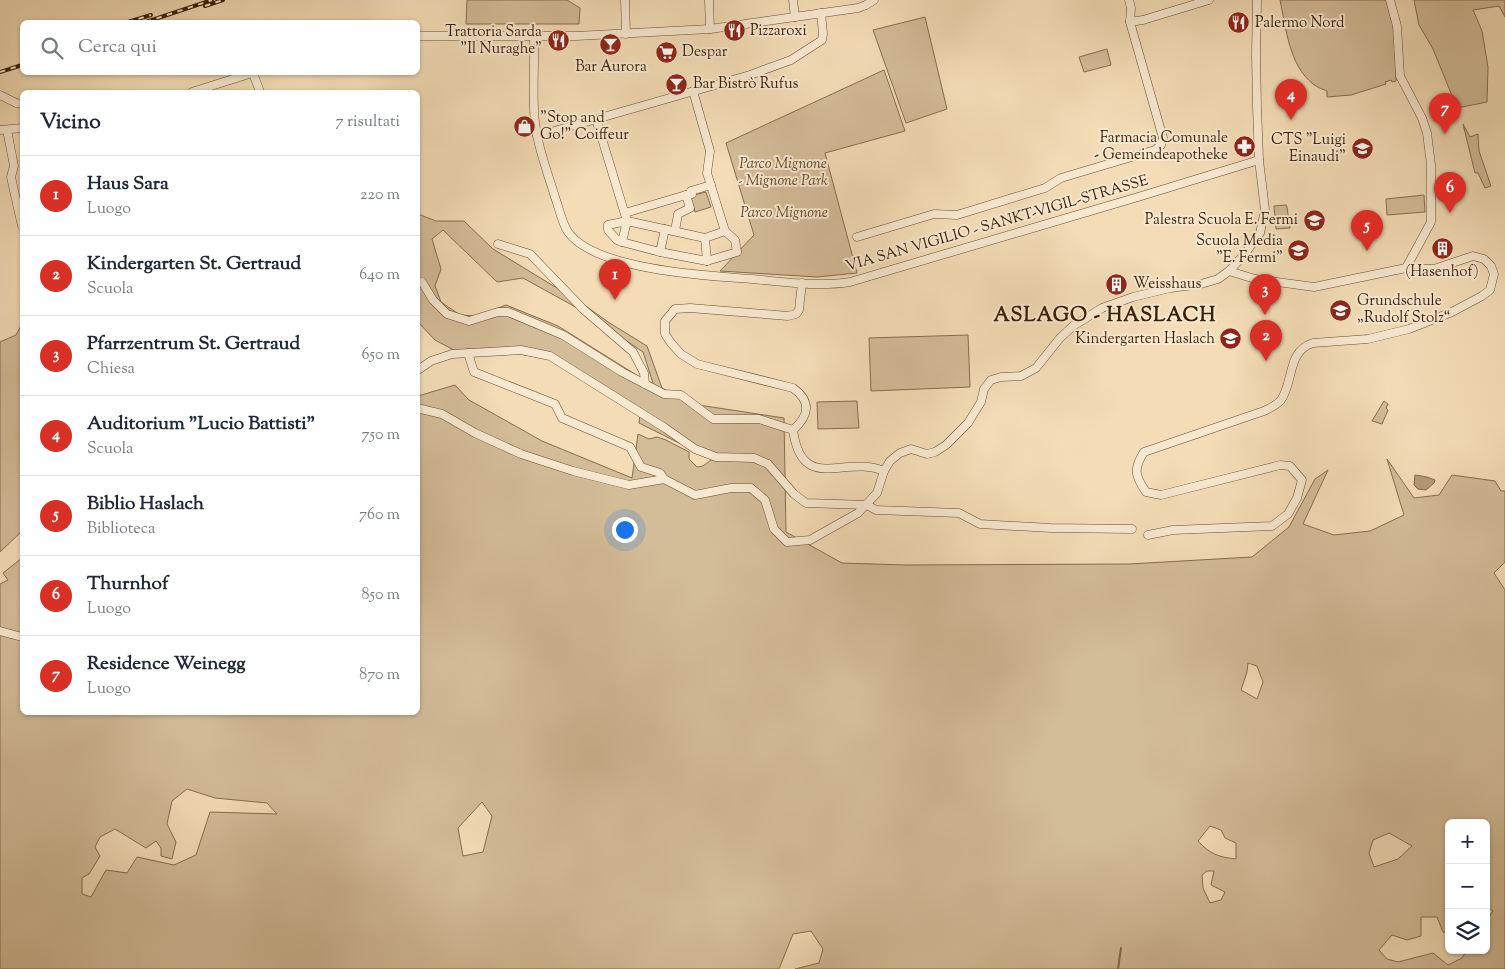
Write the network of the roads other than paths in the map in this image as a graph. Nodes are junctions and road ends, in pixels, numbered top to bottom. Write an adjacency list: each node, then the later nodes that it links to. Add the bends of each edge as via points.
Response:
1 (625, 0): 13 (street)
2 (709, 0): 12 (street)
3 (793, 0): 10 (street)
4 (874, 0): 9 (street, via 858,8)
5 (1129, 0): 11 (street)
6 (1210, 0): 11 (street)
7 (1257, 0): 27 (street)
8 (1390, 0): 43 (street, via 1397,26 1400,76 1422,118 1431,165 1431,222)
9 (821, 13): 10 (street); 20 (street, via 822,40 791,60)
10 (795, 16): 12 (street)
11 (1130, 22): 37 (street, via 1163,138 1155,150 1061,178 1045,188 957,215 934,214)
12 (710, 29): 13 (street)
13 (626, 34): 15 (street)
14 (420, 36): 15 (street)
15 (534, 36): 26 (street)
16 (247, 75): 18 (street)
17 (255, 75): 19 (street)
18 (199, 90)
19 (259, 90)
20 (692, 91): 23 (street); 30 (street, via 710,151 707,173)
21 (0, 95): 22 (street)
22 (20, 104)
23 (596, 119): 26 (street); 33 (street)
24 (20, 128): 25 (street)
25 (3, 130): 29 (street, via 14,166)
26 (537, 136): 46 (street, VIA SAN VIGILIO - SANKT-VIGIL-STRASSE, via 568,232 594,252 670,273)
27 (1259, 160): 44 (street, via 1264,222 1251,246); 46 (street, VIA SAN VIGILIO - SANKT-VIGIL-STRASSE, via 850,282)
28 (20, 170): 29 (street)
29 (12, 172): 32 (street)
30 (710, 185): 31 (street); 36 (street)
31 (686, 195): 33 (street); 35 (street, via 690,208 678,214)
32 (20, 217)
33 (626, 217): 34 (street); 39 (street); 39 (street, via 608,225 608,230)
34 (665, 229): 35 (street); 41 (street)
35 (675, 231): 38 (street)
36 (725, 231): 38 (street); 42 (street, via 735,240 737,252)
37 (857, 237)
38 (705, 238): 42 (street)
39 (622, 242): 41 (street)
40 (498, 244): 49 (street, via 530,254 583,309 633,352 644,373)
41 (660, 252): 42 (street)
42 (707, 261)
43 (1406, 268): 44 (street, via 1314,287 1255,279); 56 (street, via 1434,269 1473,256 1484,259 1494,274 1490,290 1482,296 1409,329 1366,339 1306,345 1294,360 1289,385 1280,402 1264,411 1144,452 1137,463 1137,476 1146,492 1161,496 1280,465 1290,466 1302,480 1288,514 1272,526 1172,530)
44 (1229, 271): 52 (street, via 1210,282 1142,294 1102,308 1073,326 1036,368 1021,376 1001,376 991,380 968,423 946,445 927,454 911,449 900,453)
45 (422, 282): 49 (street, via 447,314 469,321 508,312 563,335)
46 (802, 283): 51 (street, via 796,314 690,308 675,309 665,321 665,334 671,343 697,364 793,388 802,394 806,402 805,415)
47 (468, 353): 48 (street, via 452,354); 53 (street, via 474,372 555,404 562,418 630,446 641,467 660,473); 54 (street, via 521,350 550,356 695,449 716,457 754,458 768,464 806,503)
48 (420, 369)
49 (645, 384): 51 (street, via 664,394 681,395 713,419 759,419)
50 (420, 409): 53 (street, via 442,414 521,454 573,471 629,485)
51 (793, 430): 52 (street, via 795,443 809,465 818,469 862,466)
52 (884, 471): 54 (street, via 877,493)
53 (664, 479): 54 (street, via 694,495 730,488 751,488 765,500 774,529 787,542 810,540)
54 (867, 505): 55 (street, via 876,510 959,513 980,524)
55 (1132, 529)
56 (1148, 535)
57 (0, 631): 58 (street)
58 (20, 636)

